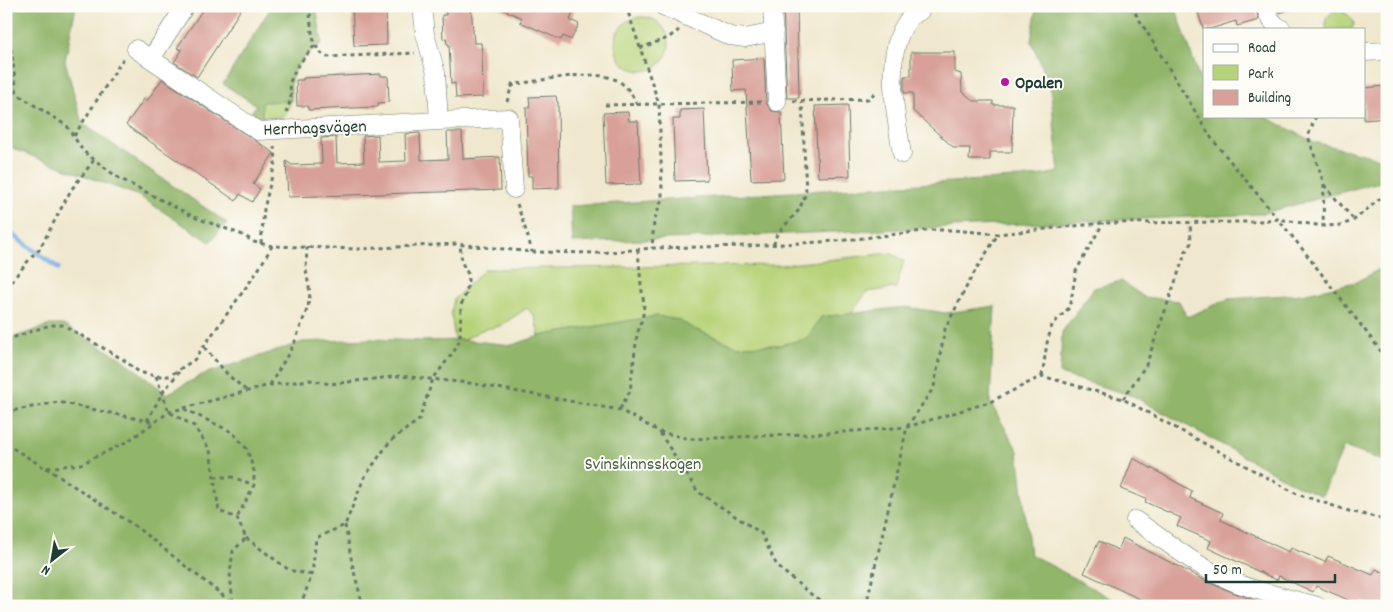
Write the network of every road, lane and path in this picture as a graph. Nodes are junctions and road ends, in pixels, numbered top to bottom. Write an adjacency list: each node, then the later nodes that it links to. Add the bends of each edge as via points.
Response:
1 (185, 6): 20 (street)
2 (309, 6): 14 (path)
3 (422, 6): 32 (street, via 425,34 436,73)
4 (626, 6): 15 (path)
5 (663, 6): 11 (street)
6 (772, 6): 13 (street)
7 (920, 6): 21 (street, via 920,11 908,19 898,36)
8 (1131, 6): 40 (path, via 1212,139)
9 (1264, 6): 12 (street, via 1267,15)
10 (6, 9): 24 (path)
11 (694, 20): 13 (street, via 730,36 745,38); 15 (path, via 668,38)
12 (1280, 28)
13 (774, 32): 27 (street)
14 (315, 45): 19 (path, via 320,53 330,57); 25 (path, via 298,64 290,82)
15 (640, 48): 29 (path)
16 (136, 49): 20 (street, Herrhagsvägen); 34 (path, via 126,55)
17 (1387, 51): 18 (street)
18 (1366, 52)
19 (394, 54)
20 (151, 59): 33 (street, Herrhagsvägen, via 258,132)
21 (894, 73): 26 (path, via 868,99); 35 (street, via 894,102)
22 (511, 86): 28 (path, via 601,76 614,78 624,85)
23 (6, 87): 24 (path)
24 (17, 94): 34 (path, via 67,126)
25 (291, 101)
26 (802, 101): 27 (path); 48 (path, via 806,193 799,210 778,233)
27 (777, 102): 29 (path)
28 (637, 104): 29 (path); 30 (path)
29 (659, 104): 51 (path, via 662,199 654,221)
30 (605, 105)
31 (1315, 118): 37 (path, via 1308,136)
32 (439, 122): 33 (street, Herrhagsvägen); 38 (street, Herrhagsvägen, via 508,118)
33 (272, 131): 46 (path, via 276,159 264,209)
34 (74, 136): 36 (path)
35 (902, 154)
36 (94, 160): 46 (path, via 156,198); 54 (path, via 71,190 39,250)
37 (1324, 184): 41 (path); 44 (path)
38 (514, 189): 53 (path)
39 (1387, 193): 41 (path)
40 (1277, 219): 42 (path); 44 (path); 57 (path)
41 (1354, 220): 44 (path, via 1342,225)
42 (1190, 222): 43 (path); 65 (path, via 1192,243 1165,306 1146,365)
43 (1103, 223): 45 (path); 60 (path, via 1076,271 1070,307 1052,325)
44 (1323, 226)
45 (998, 234): 48 (path, via 933,230); 72 (path, via 971,278 946,329 934,387)
46 (261, 244): 49 (path)
47 (460, 244): 50 (path, via 358,249); 53 (path); 61 (path, via 462,263 468,274 461,305 460,338)
48 (774, 245): 51 (path)
49 (272, 246): 50 (path); 56 (path)
50 (307, 246): 62 (path, via 308,307 290,352)
51 (652, 248): 52 (path)
52 (638, 250): 53 (path); 67 (path, via 644,315 637,335 630,391)
53 (532, 252)
54 (6, 288)
55 (6, 340): 59 (path, via 50,325 63,325 139,372)
56 (204, 347): 58 (path); 63 (path, via 228,375)
57 (1387, 359)
58 (181, 370): 59 (path, via 169,376); 64 (path)
59 (156, 376): 64 (path)
60 (1042, 376): 65 (path); 72 (path, via 990,402)
61 (433, 379): 62 (path, via 400,376 330,384 310,380); 67 (path); 81 (path, via 419,420 390,441 364,478)
62 (270, 385): 63 (path)
63 (248, 391): 66 (path)
64 (163, 392): 69 (path); 70 (path)
65 (1122, 399): 80 (path, via 1296,494)
66 (183, 408): 69 (path); 77 (path, via 232,432 246,449 254,471)
67 (620, 410): 73 (path)
68 (6, 412): 70 (path, via 58,402)
69 (169, 412): 71 (path); 76 (path, via 194,426 210,450)
70 (147, 421): 71 (path)
71 (153, 422): 75 (path, via 128,441 81,464)
72 (907, 427): 73 (path, via 690,440); 88 (path)
73 (660, 432): 87 (path, via 698,492 761,532 778,566)
74 (6, 444): 75 (path)
75 (45, 468): 84 (path, via 134,526)
76 (214, 477): 77 (path, via 232,477); 78 (path, via 219,510)
77 (254, 485): 78 (path)
78 (238, 518): 82 (path)
79 (1135, 520): 89 (street, via 1228,580)
80 (1387, 520)
81 (345, 525): 83 (path, via 316,538); 86 (path)
82 (246, 538): 83 (path, via 288,570); 84 (path, via 232,551 230,573)
83 (312, 575): 85 (path)
84 (234, 605)
85 (300, 606)
86 (363, 606)
87 (828, 606)
88 (866, 606)
89 (1317, 606)

